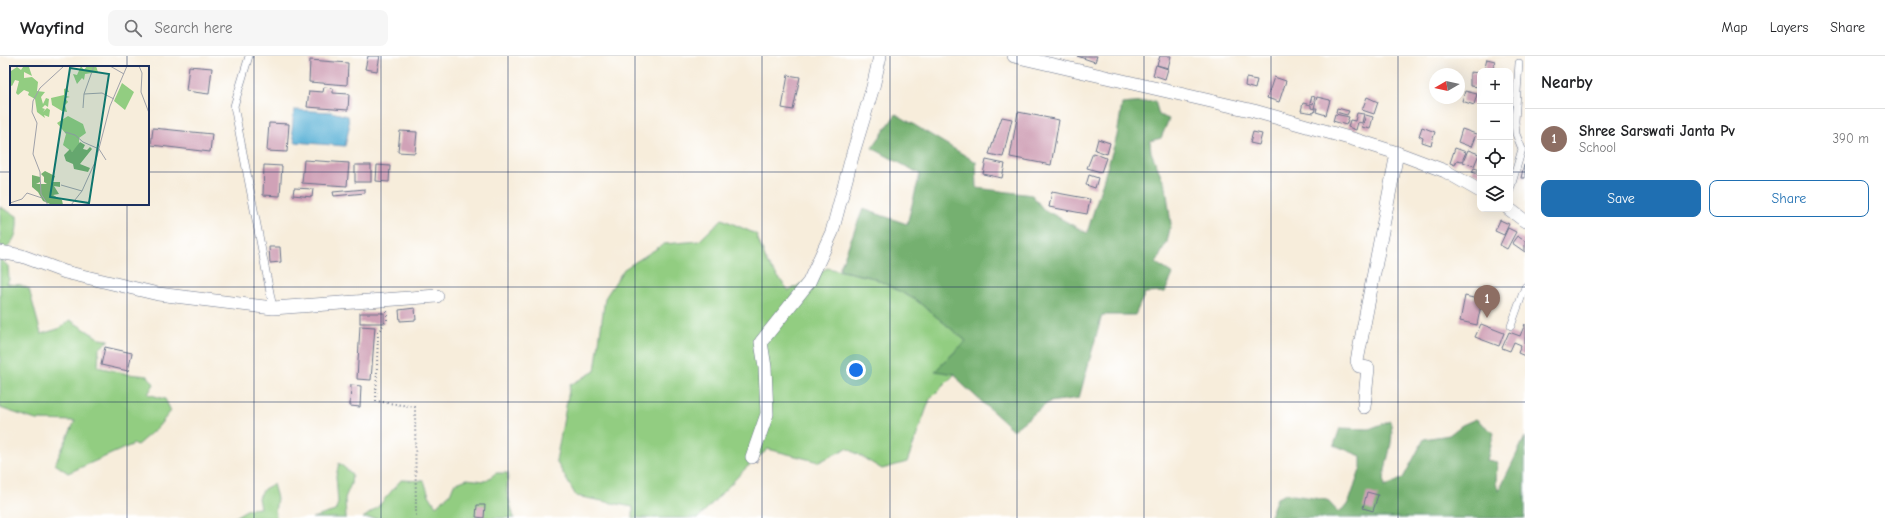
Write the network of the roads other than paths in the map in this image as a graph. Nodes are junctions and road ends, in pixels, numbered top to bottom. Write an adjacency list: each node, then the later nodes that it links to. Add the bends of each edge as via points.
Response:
1 (249, 56): 13 (lane, via 234,106)
2 (880, 56): 16 (street, via 832,232 809,282 761,342 767,414)
3 (1014, 56): 5 (street, via 1254,111)
4 (1519, 63): 6 (lane, via 1515,121 1516,134 1522,148)
5 (1398, 153): 7 (street, via 1445,171); 15 (street, via 1357,361 1359,366 1368,368)
6 (1513, 180)
7 (1477, 189)
8 (1513, 212): 9 (street)
9 (1525, 221)
10 (0, 252): 13 (street, via 22,256 65,272 158,294)
11 (1525, 287): 14 (lane)
12 (437, 296): 13 (street)
13 (273, 308)
14 (1511, 326)
15 (1364, 406)
16 (752, 457)

